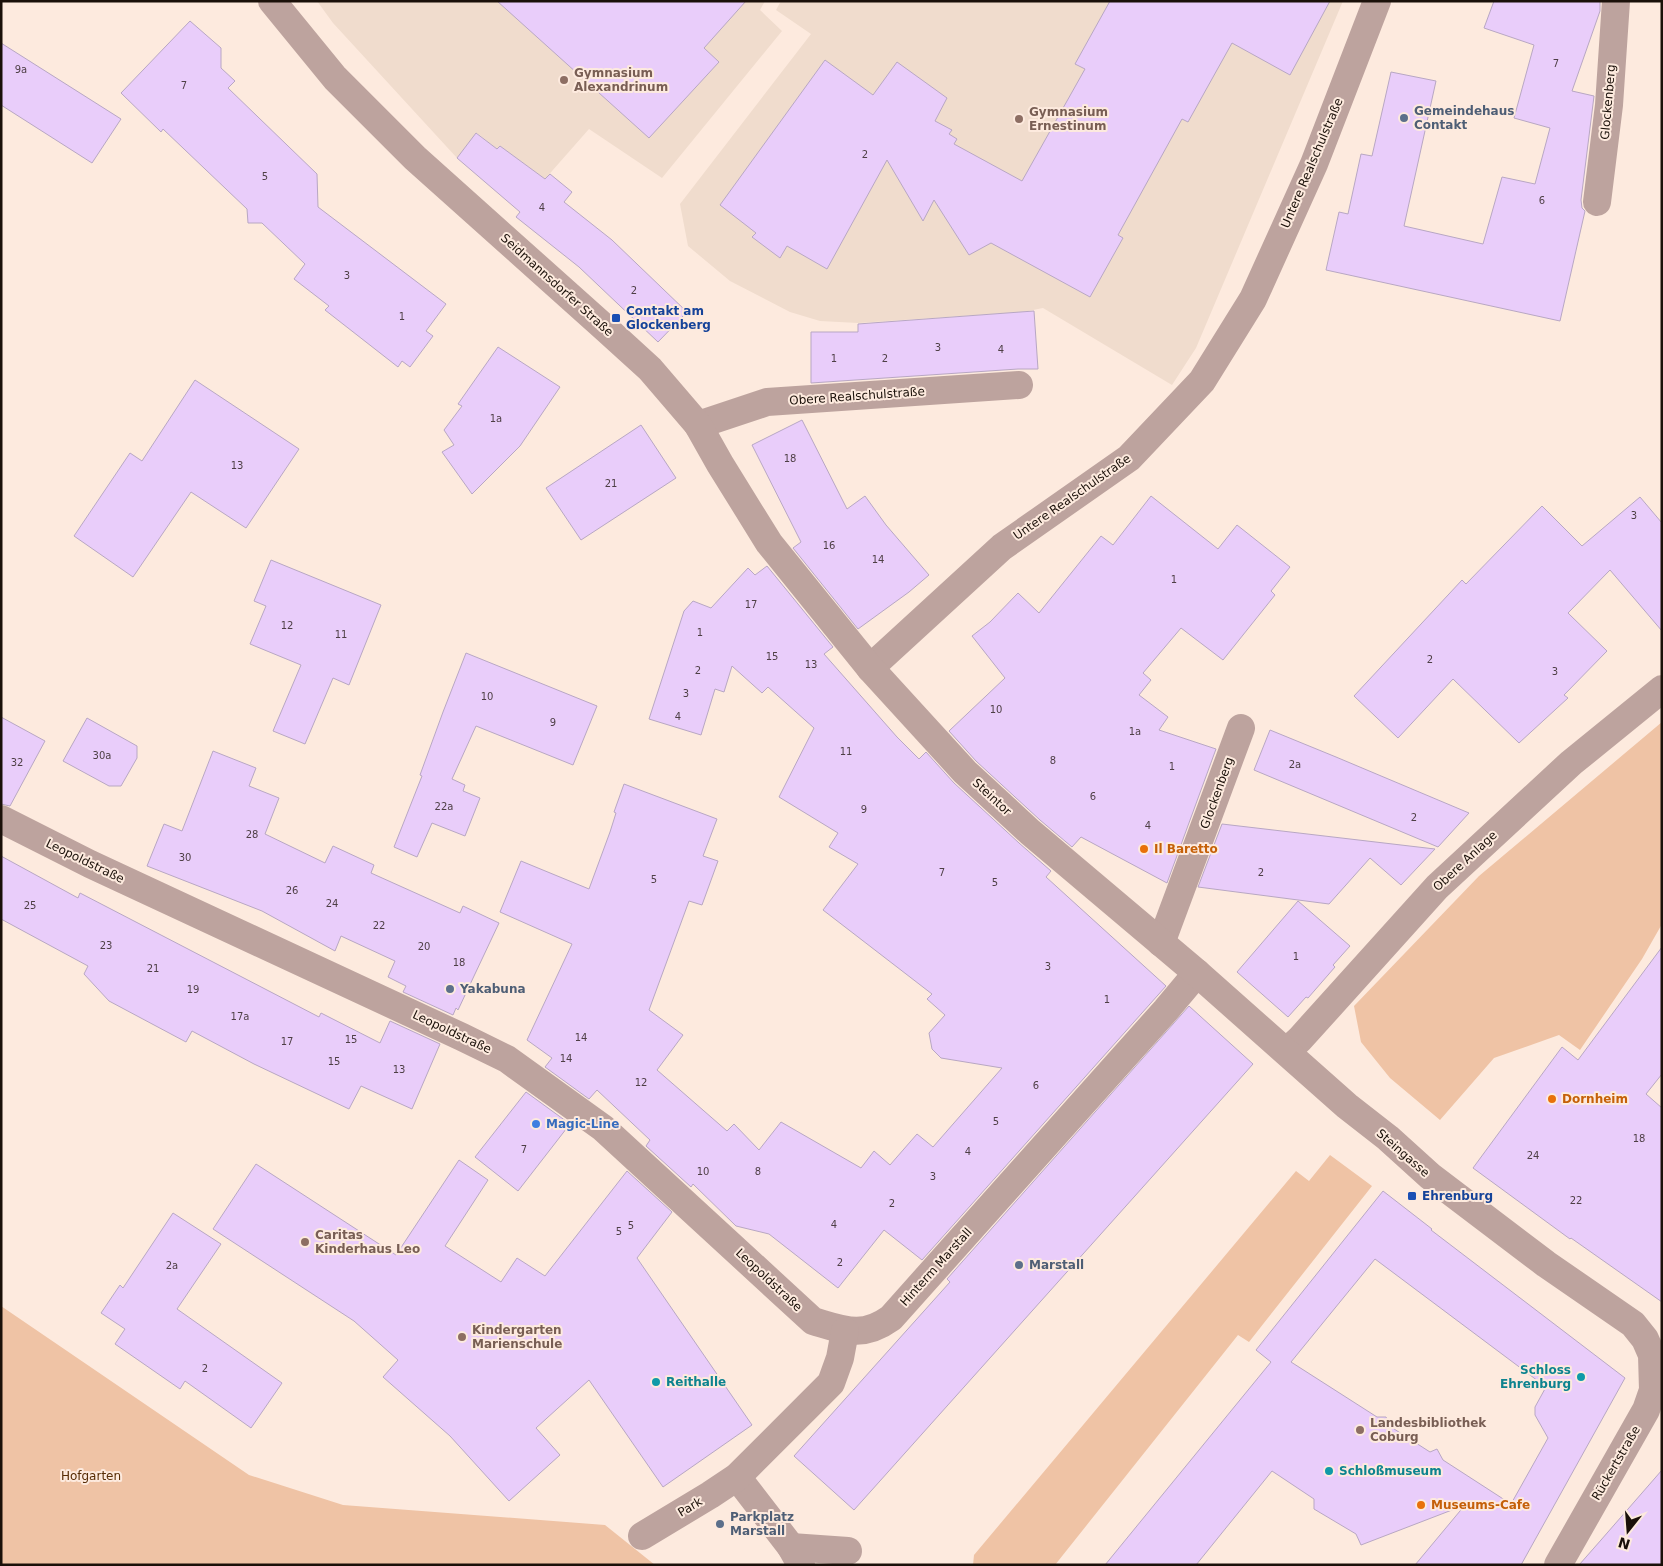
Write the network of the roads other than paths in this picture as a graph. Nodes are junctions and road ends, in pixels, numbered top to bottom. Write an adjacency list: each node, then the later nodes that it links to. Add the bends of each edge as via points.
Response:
1 (272, 1): 6 (street, Seidmannsdorfer Straße, via 335,78 415,158 650,369)
2 (1377, 1): 8 (street, Untere Realschulstraße, via 1314,164 1253,299 1202,381 1129,458 1002,547)
3 (1616, 1): 4 (street, Glockenberg, via 1609,105)
4 (1597, 202)
5 (1018, 385): 6 (street, Obere Realschulstraße, via 767,402)
6 (698, 424): 7 (street, Seidmannsdorfer Straße, via 769,543)
7 (810, 595): 8 (street, Steintor)
8 (870, 668): 12 (street, Steintor, via 965,772 1030,832)
9 (1662, 689): 14 (street, Obere Anlage, via 1571,763 1437,887)
10 (1241, 728): 12 (street, Glockenberg)
11 (1, 818): 15 (street, Leopoldstraße, via 90,864 507,1059 603,1128 813,1321)
12 (1162, 943): 13 (street, Steintor)
13 (1197, 973): 14 (street, Steingasse); 15 (street, Hinterm Marstall, via 891,1318 867,1331)
14 (1287, 1051): 16 (street, Steingasse, via 1430,1176 1546,1264 1633,1324)
15 (845, 1331): 17 (street, via 831,1383)
16 (1657, 1355): 21 (street, Rückertstraße, via 1653,1390 1646,1410)
17 (736, 1476): 18 (street, Park, via 710,1496); 20 (street)
18 (642, 1536)
19 (848, 1551): 20 (street)
20 (796, 1556)
21 (1558, 1565)

